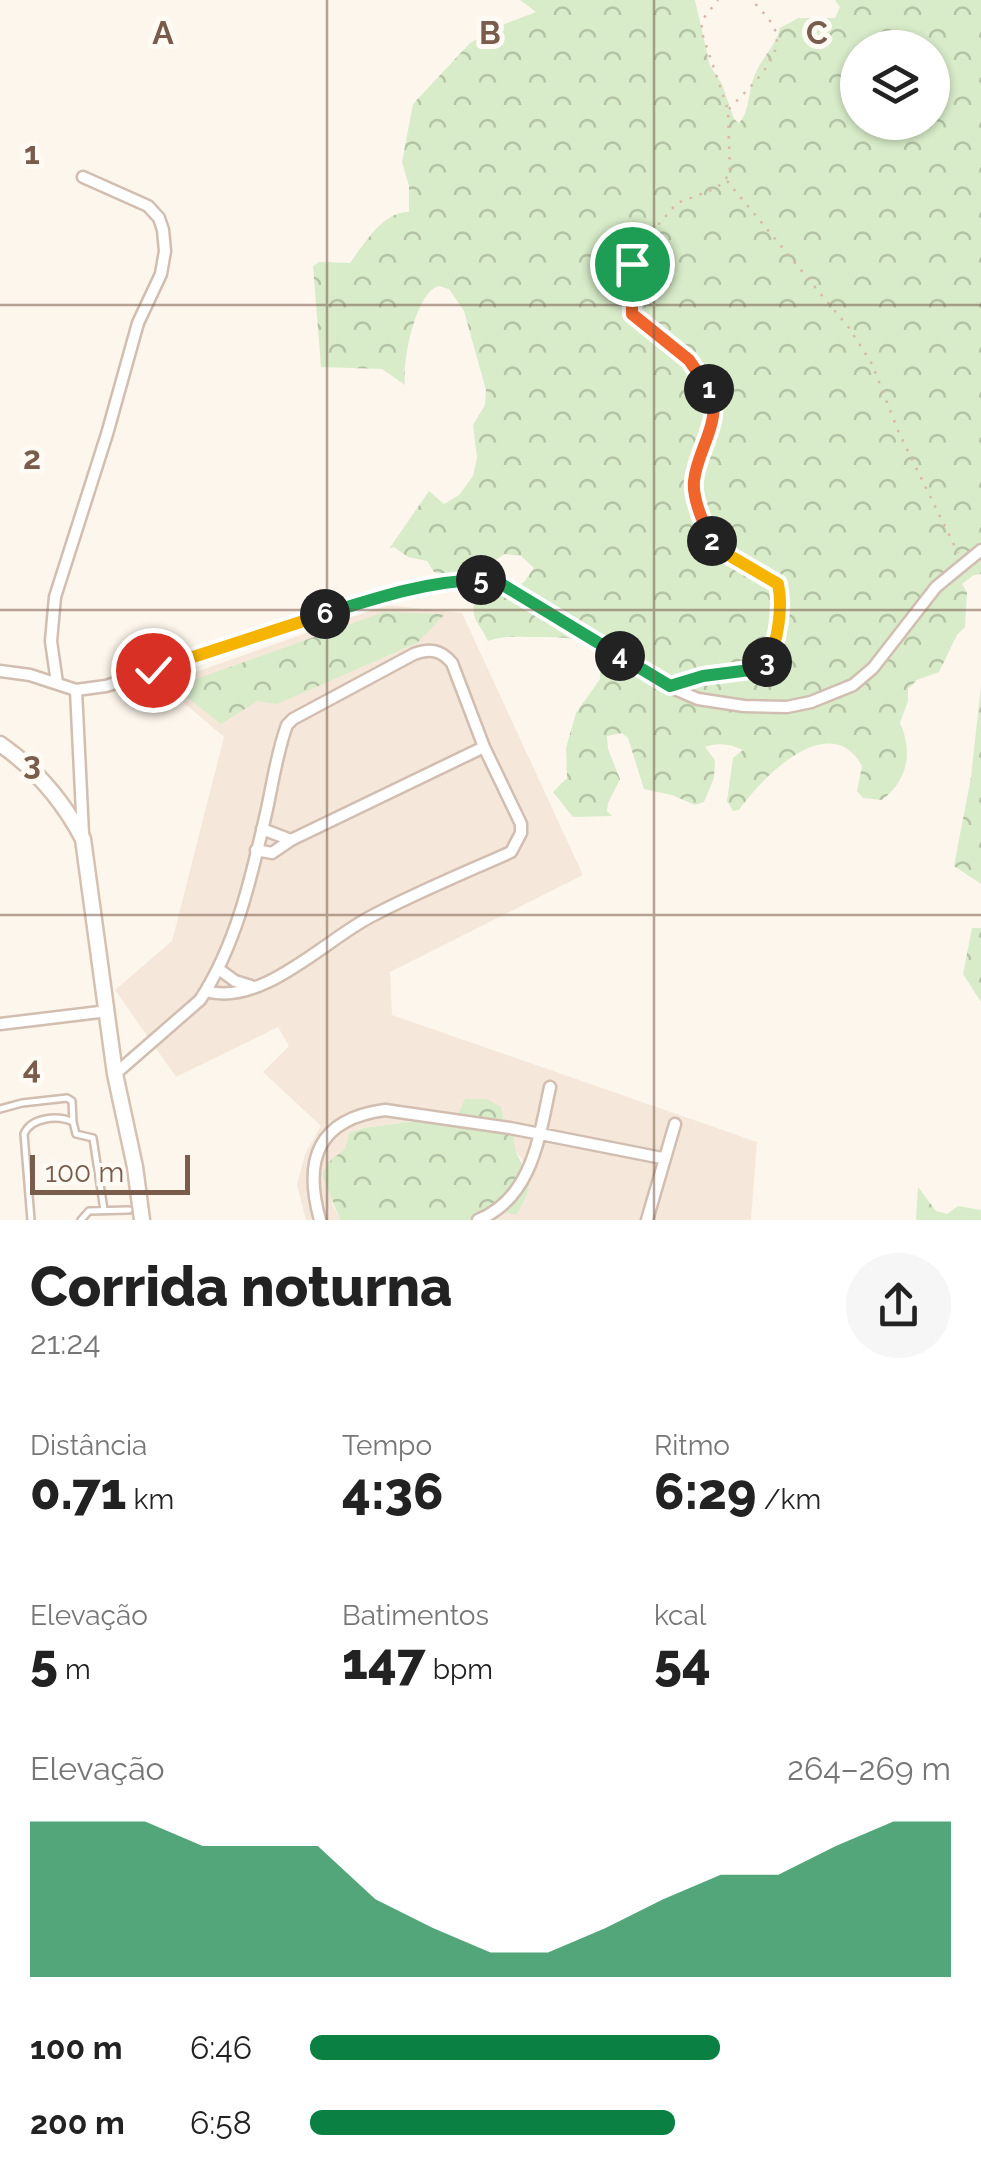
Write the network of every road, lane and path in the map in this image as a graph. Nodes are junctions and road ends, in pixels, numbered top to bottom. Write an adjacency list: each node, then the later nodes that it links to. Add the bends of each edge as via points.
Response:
1 (718, 0): 3 (path, via 702,30)
2 (752, 0): 3 (path, via 776,31 776,42 764,68)
3 (728, 110): 5 (path)
4 (84, 177): 9 (street, via 148,206 164,230 165,251 55,597)
5 (727, 181): 7 (path, via 850,328); 10 (path, via 677,203 642,244 632,264 629,306 635,319 689,360 714,399 694,490 711,540 778,584 779,616 772,654 758,669)
6 (981, 550): 7 (street)
7 (964, 563): 10 (street, via 853,686 787,706 698,699)
8 (0, 671): 9 (street)
9 (57, 683): 11 (street)
10 (670, 686): 11 (street, via 525,598 485,580 456,580 385,595)
11 (76, 690): 15 (street)
12 (0, 744): 15 (main road, via 47,785)
13 (484, 747): 14 (street, via 452,664 435,650 414,654 293,719 282,738); 16 (street); 19 (street, via 518,814 521,833 510,852 368,918 298,966)
14 (262, 829): 16 (street); 17 (street)
15 (83, 839): 21 (main road)
16 (291, 840): 17 (street, via 272,853)
17 (256, 850): 18 (street)
18 (220, 970): 19 (street); 20 (street)
19 (252, 986): 20 (street, via 228,995)
20 (206, 991): 23 (street)
21 (108, 1011): 22 (street); 23 (main road)
22 (0, 1024)
23 (115, 1074): 35 (main road)
24 (550, 1087): 28 (street)
25 (0, 1109): 26 (lane, via 67,1098)
26 (73, 1122): 30 (lane, via 76,1134 96,1142); 33 (lane, via 36,1120 27,1126)
27 (675, 1124): 29 (street)
28 (540, 1134): 29 (street); 32 (street, via 520,1186); 36 (street, via 400,1112 365,1113 341,1124 318,1152 312,1193)
29 (662, 1158): 37 (street)
30 (104, 1210): 31 (lane); 34 (lane, via 89,1211)
31 (129, 1210)
32 (482, 1219)
33 (31, 1220)
34 (81, 1220)
35 (142, 1220)
36 (320, 1220)
37 (647, 1220)

